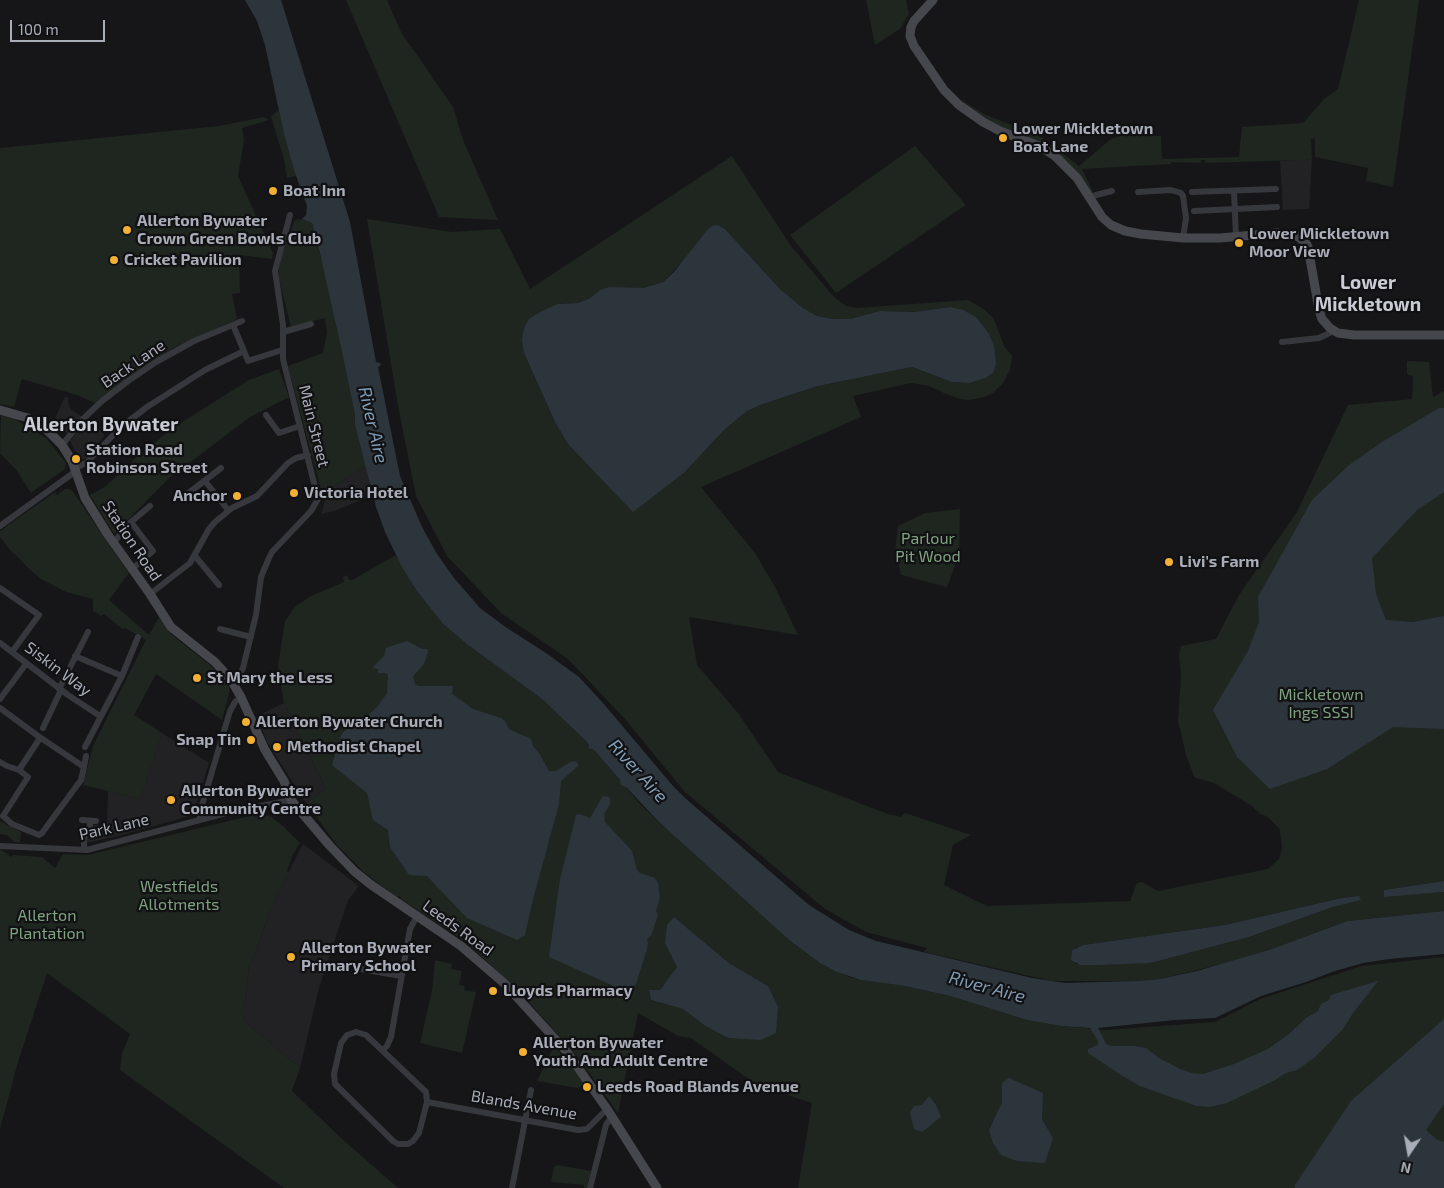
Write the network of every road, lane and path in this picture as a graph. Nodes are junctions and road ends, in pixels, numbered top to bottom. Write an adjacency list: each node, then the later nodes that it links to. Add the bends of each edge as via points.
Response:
1 (933, 0): 7 (street, via 914,21 910,32 914,46 936,80 951,97 983,122 1055,156 1077,178)
2 (1276, 189): 5 (street)
3 (1112, 191): 7 (street)
4 (1138, 191): 13 (street, via 1172,190 1181,193 1186,218)
5 (1234, 191): 6 (street); 9 (street)
6 (1192, 192)
7 (1090, 198): 13 (street, via 1102,217 1117,228)
8 (1277, 207): 9 (street)
9 (1235, 209): 10 (street); 12 (street)
10 (1194, 211)
11 (290, 215): 18 (street, Main Street, via 275,271)
12 (1236, 236): 13 (street); 17 (street, via 1282,233 1296,236 1306,243 1319,310)
13 (1183, 238)
14 (242, 322): 16 (street, Back Lane)
15 (311, 324): 18 (street)
16 (233, 325): 22 (street); 26 (street, Back Lane, via 194,341 128,381 84,418)
17 (1334, 331): 19 (street, via 1354,336); 20 (street, via 1319,338)
18 (283, 332): 21 (street, Main Street)
19 (1444, 335)
20 (1282, 342)
21 (282, 350): 22 (street, via 248,361); 25 (street, Main Street)
22 (244, 351): 29 (street, via 166,394 121,427 86,463)
23 (0, 410): 26 (street, Station Road, via 28,418 46,429)
24 (266, 415): 25 (street, via 279,433)
25 (300, 426): 27 (street, Main Street)
26 (62, 445): 29 (street, Station Road)
27 (308, 455): 33 (street, via 284,466 254,498); 45 (street, Main Street, via 318,499 268,558 261,577)
28 (222, 468): 30 (street)
29 (75, 469): 35 (street); 36 (street, Station Road, via 85,498)
30 (205, 481): 31 (street); 33 (street)
31 (186, 495)
32 (150, 506): 34 (street)
33 (228, 510): 37 (street, via 209,528)
34 (131, 522): 36 (street); 38 (street, via 152,551)
35 (0, 526)
36 (113, 543): 38 (street, Station Road)
37 (195, 556): 39 (street); 41 (street, via 185,568)
38 (132, 569): 41 (street, Station Road)
39 (219, 585)
40 (0, 588): 47 (street, via 39,615)
41 (150, 594): 51 (street, Station Road, via 171,627 215,662)
42 (220, 628): 45 (street)
43 (88, 632): 48 (street)
44 (138, 637): 50 (street)
45 (251, 637): 51 (street, Main Street, via 243,668)
46 (0, 643): 47 (street, Siskin Way)
47 (12, 652): 49 (street, Siskin Way)
48 (75, 656): 50 (street); 52 (street)
49 (26, 664): 52 (street, Siskin Way); 54 (street)
50 (122, 676): 56 (street)
51 (231, 680): 53 (street, Station Road)
52 (60, 689): 56 (street, Siskin Way); 57 (street)
53 (241, 697): 64 (street, Leeds Road); 65 (street, via 230,711)
54 (0, 699)
55 (0, 708): 58 (street)
56 (100, 716): 59 (street)
57 (43, 728)
58 (40, 738): 62 (street); 63 (street)
59 (85, 747)
60 (86, 756): 62 (street)
61 (0, 762): 63 (street)
62 (84, 767): 63 (street, via 82,776 42,833 37,835 3,817 28,776)
63 (19, 770)
64 (291, 800): 65 (street, Park Lane); 69 (street, Leeds Road, via 354,871)
65 (200, 819): 68 (street, Park Lane)
66 (82, 820): 68 (street, via 93,821 84,837)
67 (0, 846): 68 (street, Park Lane)
68 (84, 850)
69 (417, 916): 71 (street, via 410,929); 75 (street, Leeds Road, via 468,951 504,983 567,1052)
70 (361, 969): 71 (street)
71 (401, 976): 72 (street, via 391,1037)
72 (383, 1050): 74 (street, via 424,1088); 74 (street, via 362,1032 347,1035 341,1043 334,1074 338,1088 394,1141 403,1144 417,1138)
73 (531, 1090): 76 (street)
74 (428, 1102): 76 (street, Blands Avenue)
75 (610, 1113): 76 (street, Blands Avenue, via 587,1129 578,1130); 78 (street); 79 (street, Leeds Road)
76 (525, 1120): 77 (street)
77 (512, 1188)
78 (590, 1188)
79 (657, 1188)

